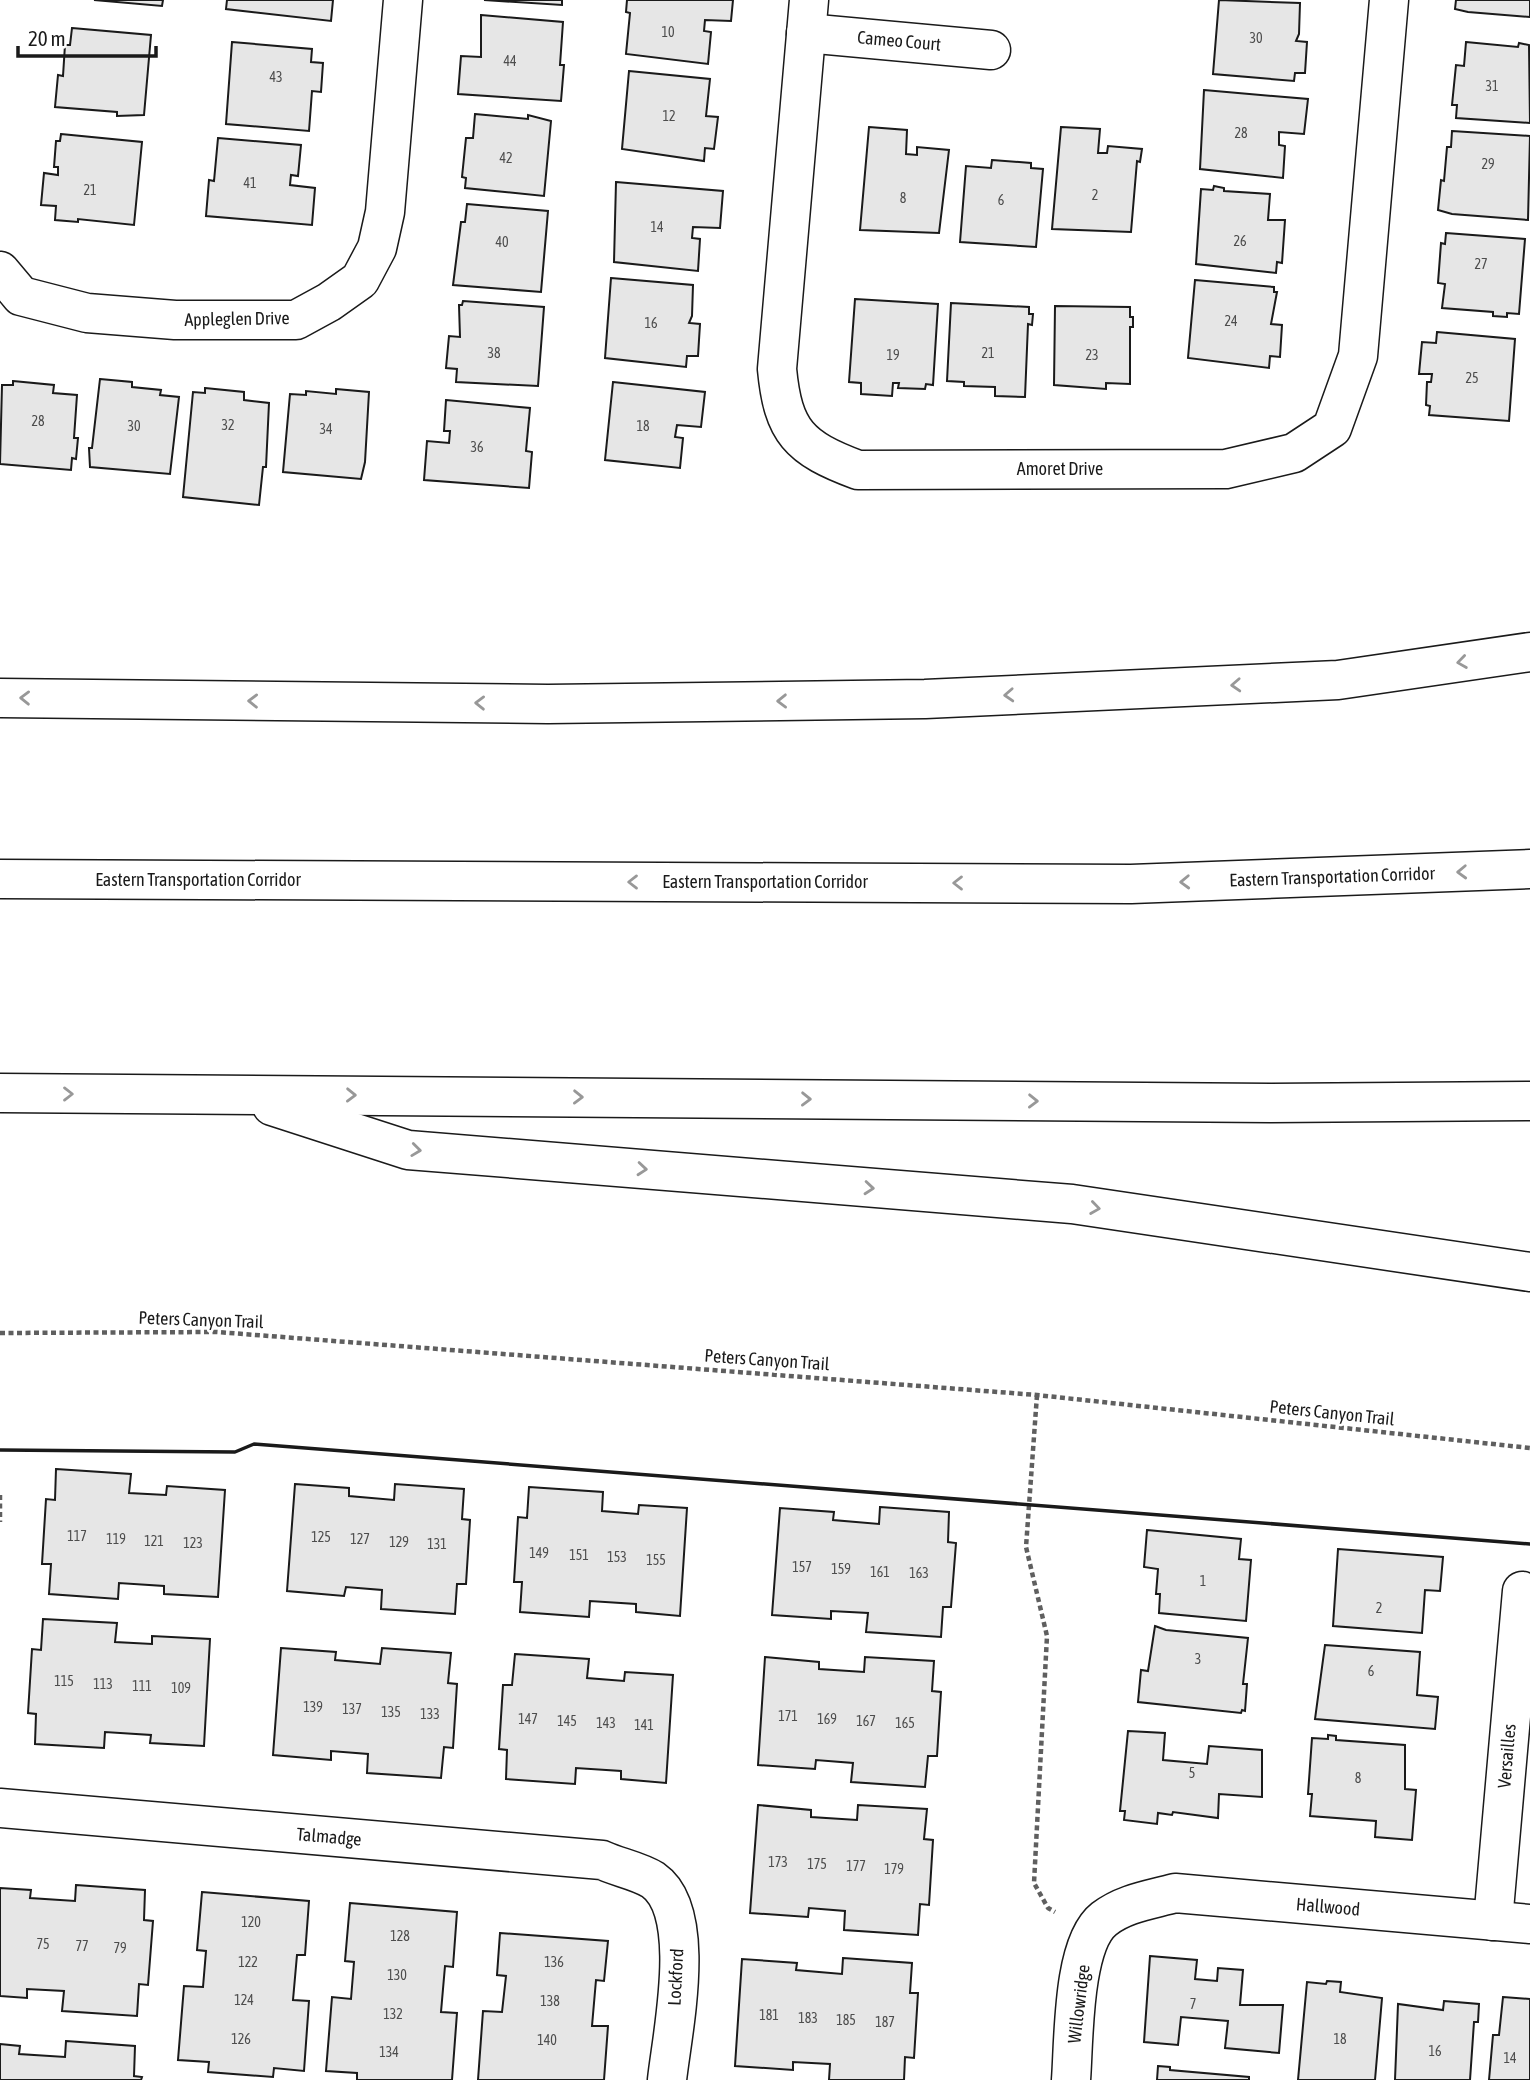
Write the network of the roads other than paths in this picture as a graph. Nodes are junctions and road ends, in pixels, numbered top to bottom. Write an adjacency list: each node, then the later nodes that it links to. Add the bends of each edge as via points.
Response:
1 (403, 0): 5 (main road, Appleglen Drive, via 385,212 377,248 360,280 329,302 296,320 175,320 87,313 21,296)
2 (1388, 0): 3 (main road, Amoret Drive, via 1358,356 1332,428 1294,453 1226,469 858,470 823,457 792,430 780,401 777,369)
3 (808, 16): 4 (main road, Cameo Court)
4 (991, 50)
5 (0, 271)
6 (1530, 652): 7 (main road, one-way to 7, via 1338,680 925,699 548,704)
7 (0, 698)
8 (1530, 869): 9 (main road, Eastern Transportation Corridor, one-way to 9, via 1131,884)
9 (0, 879)
10 (0, 1093): 11 (main road, one-way to 11)
11 (233, 1094): 12 (main road, one-way to 12); 13 (main road, one-way to 13, via 408,1150 1072,1204)
12 (1530, 1101)
13 (1530, 1272)
14 (1522, 1591): 17 (main road, Versailles)
15 (0, 1808): 16 (main road, Talmadge, via 602,1860)
16 (654, 1881): 20 (main road, Lockford, via 670,1902 680,1970)
17 (1493, 1921): 18 (main road, Hallwood); 19 (main road, Hallwood, via 1175,1894 1128,1905 1102,1920)
18 (1530, 1924)
19 (1093, 1933): 21 (main road, Willowridge, via 1079,1982)
20 (667, 2080)
21 (1071, 2080)

